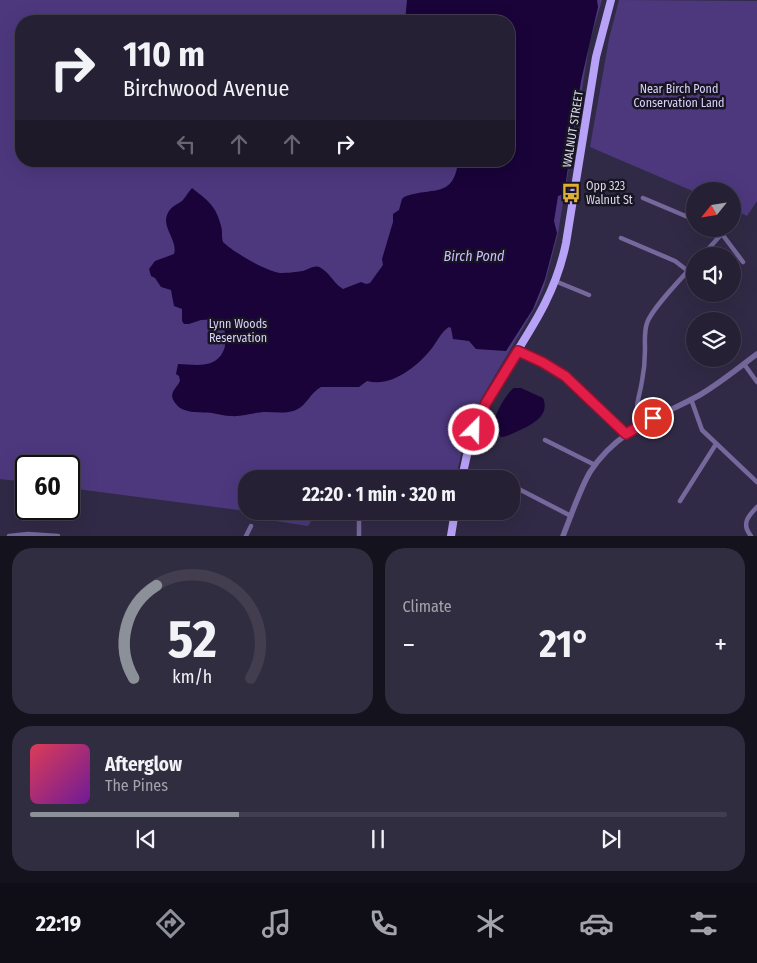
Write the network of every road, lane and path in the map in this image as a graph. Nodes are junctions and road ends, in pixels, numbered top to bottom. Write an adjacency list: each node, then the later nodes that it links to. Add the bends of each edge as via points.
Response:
1 (611, 0): 9 (main road, WALNUT STREET, via 596,57 566,243)
2 (643, 198): 3 (street)
3 (686, 216)
4 (621, 238): 7 (street, via 675,261)
5 (725, 238): 6 (street)
6 (743, 262)
7 (686, 269)
8 (686, 273): 16 (street, via 647,322 642,383 636,402)
9 (555, 281): 10 (street); 11 (main road, WALNUT STREET, via 545,306)
10 (589, 295)
11 (518, 351): 17 (street, via 565,376); 21 (main road, WALNUT STREET, via 479,418)
12 (757, 354): 13 (street)
13 (744, 364): 14 (street); 15 (street)
14 (757, 382)
15 (691, 399): 16 (street); 19 (street, via 700,428)
16 (638, 426): 17 (street)
17 (626, 434): 20 (street, via 607,450)
18 (545, 440): 20 (street)
19 (716, 444): 22 (street); 24 (street)
20 (596, 466): 26 (street)
21 (464, 470)
22 (757, 482)
23 (520, 490): 26 (street)
24 (680, 501)
25 (757, 507): 36 (street, via 746,524)
26 (571, 516): 35 (street)
27 (359, 520): 33 (street)
28 (454, 520): 34 (main road)
29 (251, 526): 32 (street)
30 (9, 536): 31 (street)
31 (58, 536)
32 (246, 536)
33 (359, 536)
34 (451, 536)
35 (563, 536)
36 (751, 536)

